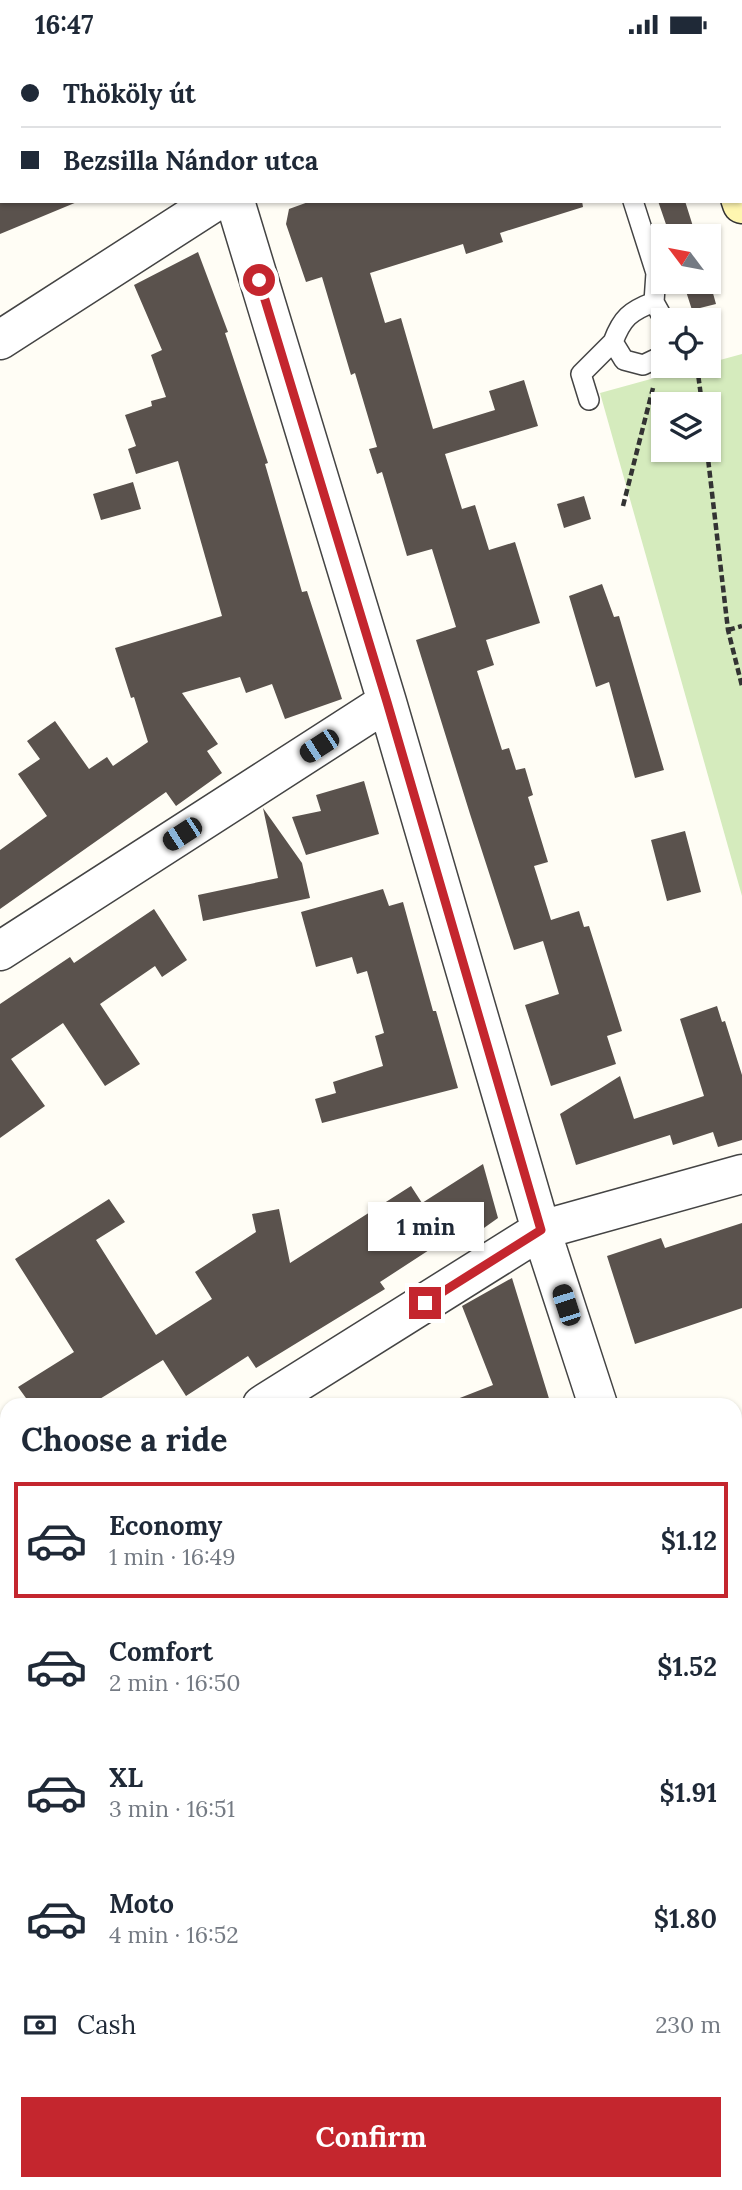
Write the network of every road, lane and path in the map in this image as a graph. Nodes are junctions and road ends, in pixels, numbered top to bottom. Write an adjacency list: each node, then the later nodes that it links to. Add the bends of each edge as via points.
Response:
1 (213, 203): 6 (street)
2 (236, 203): 16 (street)
3 (634, 203): 4 (lane, via 656,273)
4 (654, 302): 5 (lane); 7 (lane, via 637,308 621,322)
5 (657, 308)
6 (0, 340)
7 (613, 342): 8 (lane, via 624,360 643,365); 10 (lane, via 581,374)
8 (651, 361)
9 (657, 378): 12 (path)
10 (589, 400)
11 (708, 462): 14 (path)
12 (623, 506)
13 (742, 626): 14 (path)
14 (728, 630): 15 (path)
15 (742, 686)
16 (387, 702): 17 (street); 19 (street)
17 (0, 951)
18 (742, 1174): 19 (street)
19 (541, 1230): 20 (street); 21 (street)
20 (273, 1398)
21 (596, 1398)

